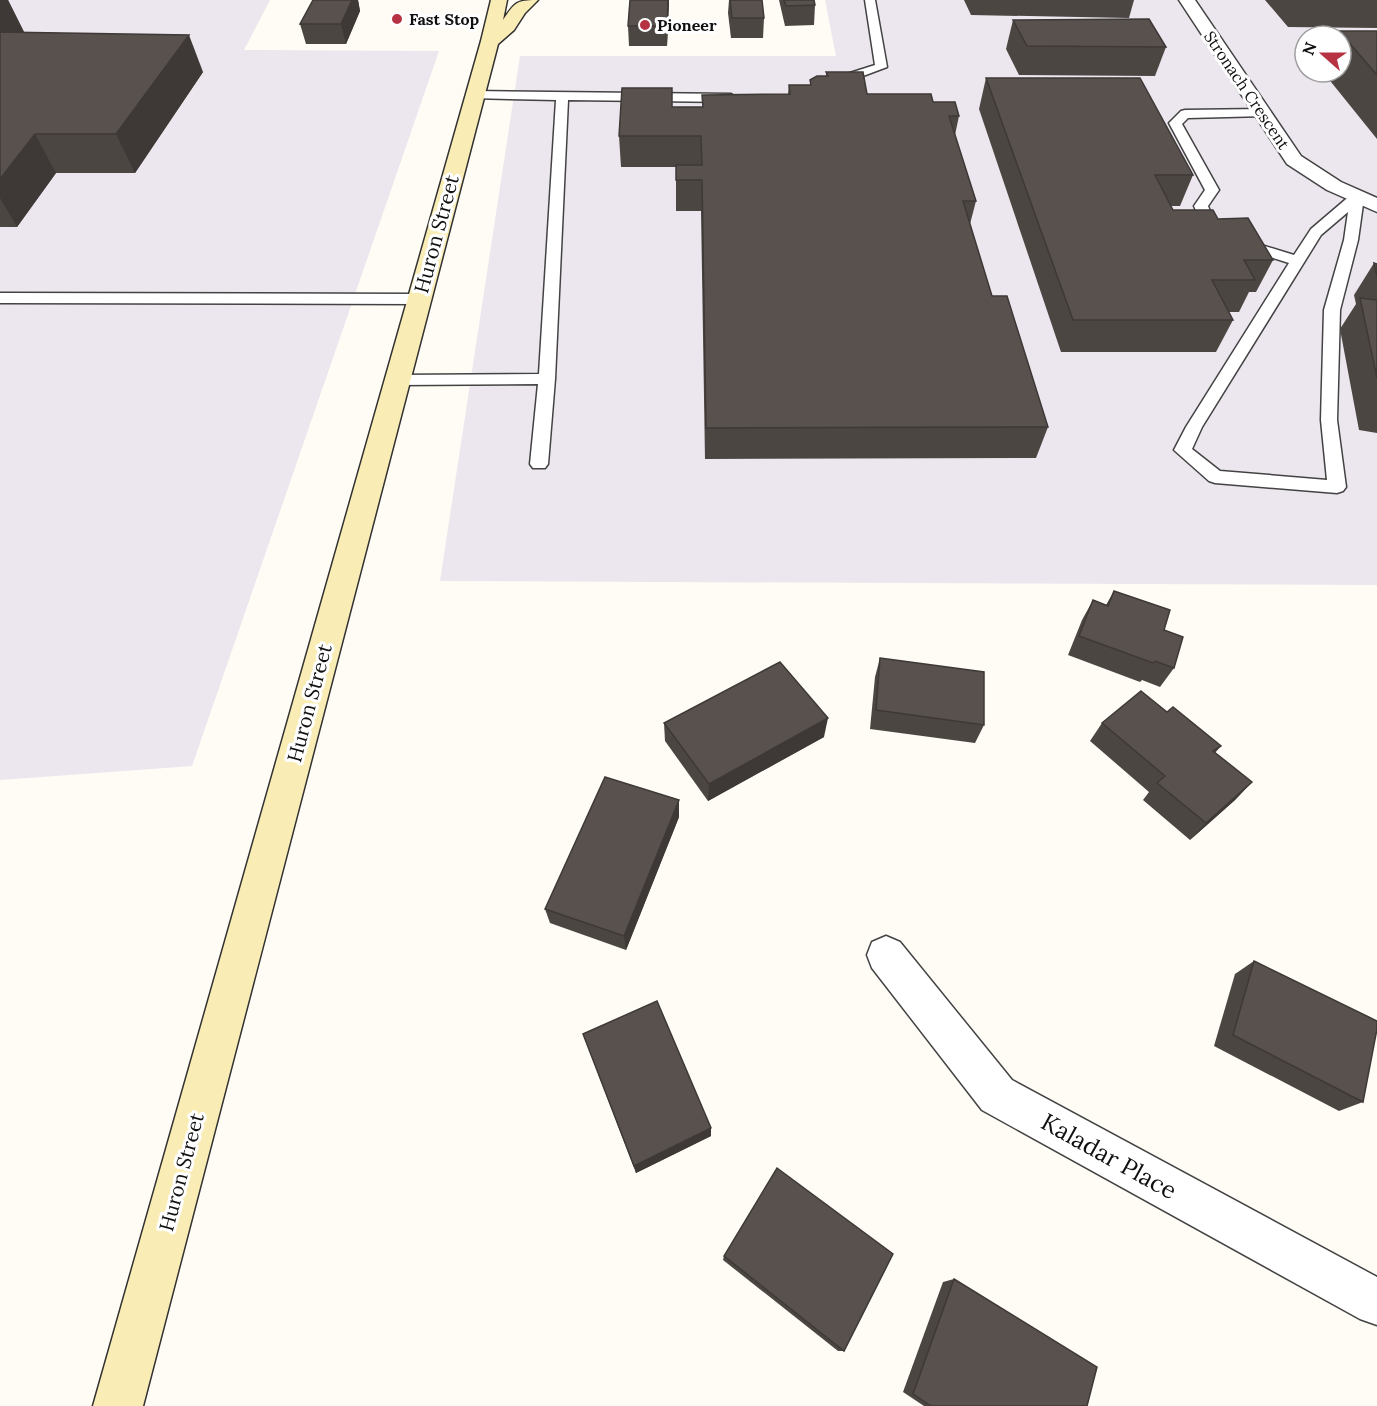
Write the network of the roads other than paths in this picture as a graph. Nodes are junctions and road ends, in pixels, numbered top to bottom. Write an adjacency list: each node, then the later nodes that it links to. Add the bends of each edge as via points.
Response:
1 (499, 0): 5 (main road, Huron Street)
2 (530, 0): 5 (main road)
3 (870, 0): 6 (lane, via 881,67)
4 (1187, 0): 10 (street, Stronach Crescent)
5 (490, 41): 7 (main road, Huron Street)
6 (827, 85)
7 (474, 95): 8 (lane); 15 (main road, Huron Street)
8 (562, 96): 9 (lane); 16 (lane)
9 (740, 98)
10 (1262, 113): 11 (street, Stronach Crescent, via 1294,160); 13 (lane, via 1185,114 1175,123 1212,190 1201,206 1210,229 1234,241)
11 (1357, 197): 12 (street, Stronach Crescent); 13 (lane, via 1316,232); 13 (lane, via 1351,240 1332,310 1329,420 1337,487 1215,477 1183,450)
12 (1377, 206)
13 (1298, 261)
14 (0, 298): 15 (lane)
15 (418, 299): 17 (main road, Huron Street)
16 (547, 379): 17 (lane); 18 (lane)
17 (397, 380): 21 (main road, Huron Street)
18 (539, 464)
19 (886, 955): 20 (street, Kaladar Place, via 997,1095)
20 (1377, 1302)
21 (117, 1406)

